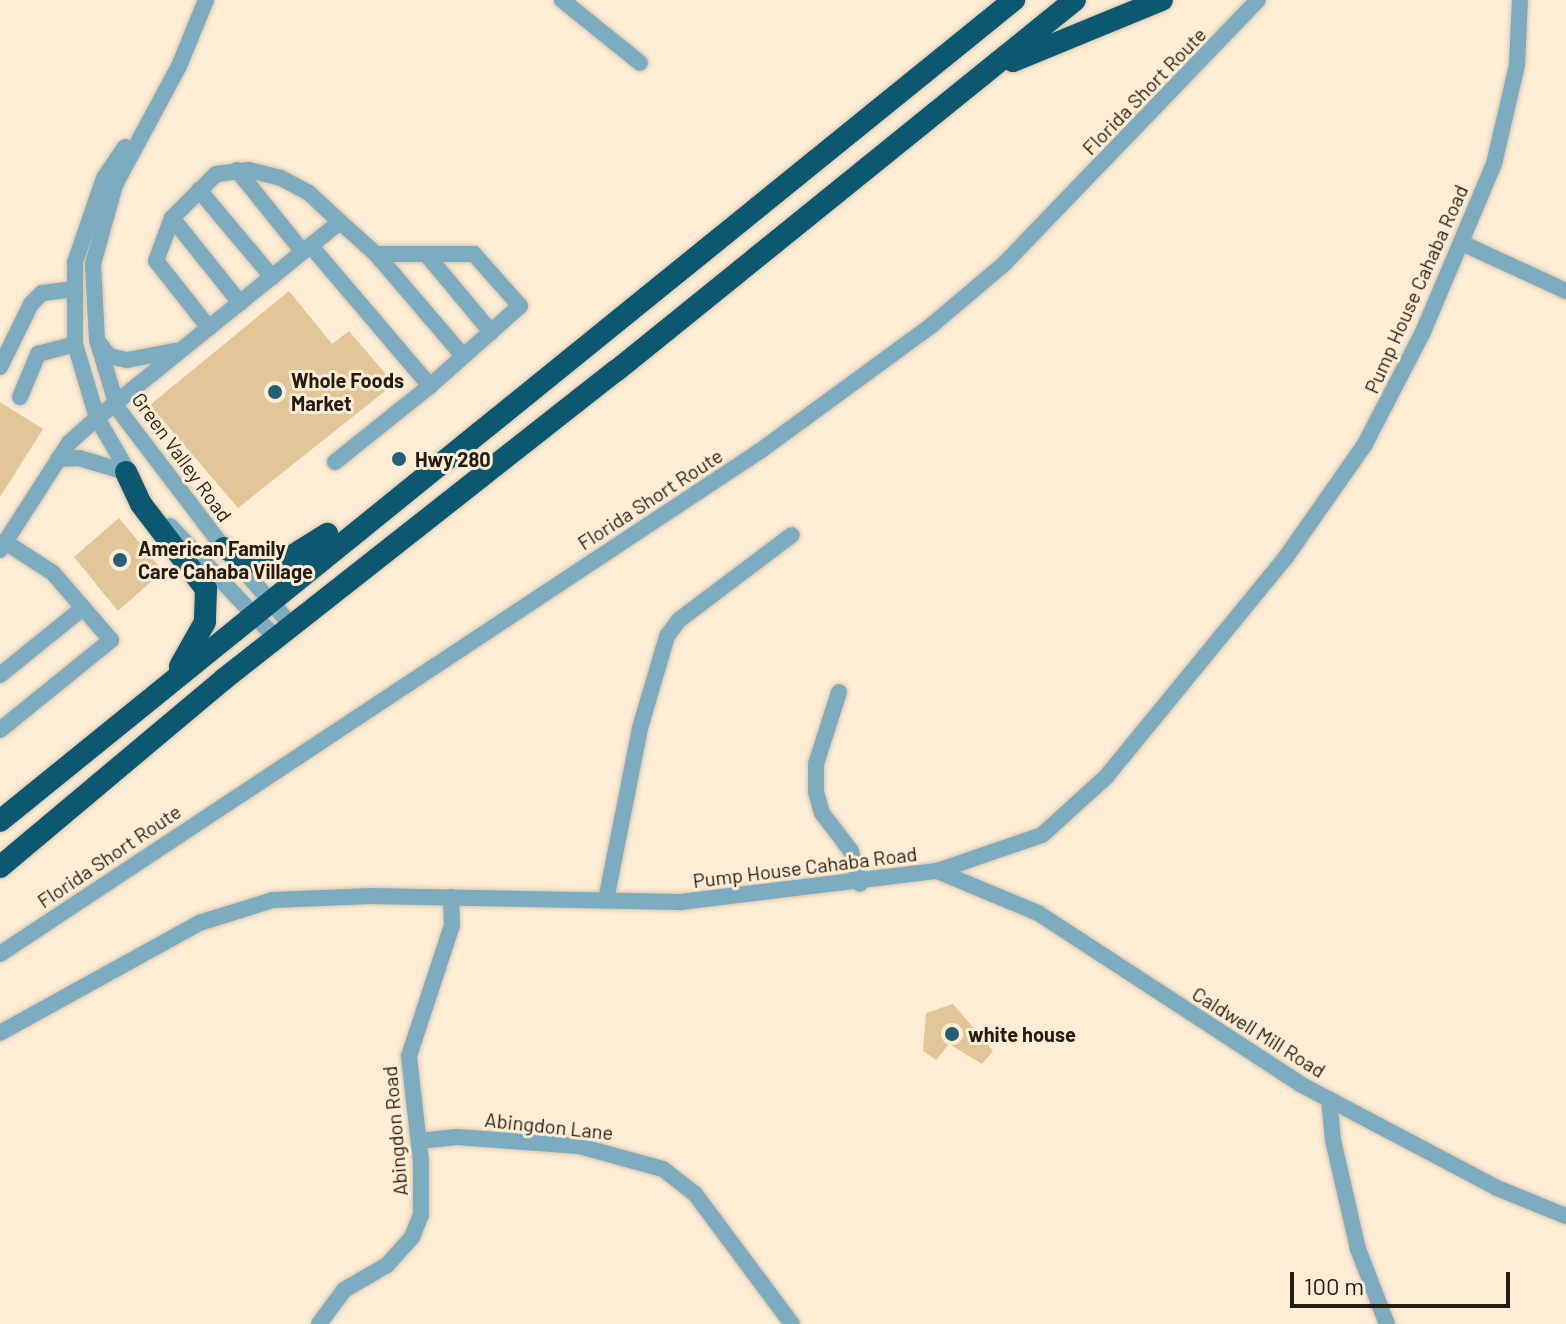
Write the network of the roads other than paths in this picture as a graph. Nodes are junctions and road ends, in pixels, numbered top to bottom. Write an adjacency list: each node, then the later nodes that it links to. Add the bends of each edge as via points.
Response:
1 (206, 0): 11 (street, Green Valley Road)
2 (562, 0): 10 (street)
3 (1000, 0): 9 (highway)
4 (1014, 0): 9 (highway)
5 (1075, 0): 12 (highway)
6 (1162, 0): 12 (highway)
7 (1258, 0): 56 (street, Florida Short Route, via 1004,264 932,325 760,451)
8 (1520, 0): 17 (street, Pump House Cahaba Road, via 1509,111)
9 (967, 38): 39 (highway)
10 (640, 63)
11 (179, 66): 22 (street, Green Valley Road, via 104,178 75,262); 27 (street, Green Valley Road, via 115,185 93,264)
12 (986, 73): 45 (highway)
13 (237, 170): 14 (street, via 216,174); 16 (street, via 281,178 309,193); 18 (street)
14 (199, 190): 15 (street); 21 (street)
15 (172, 218): 24 (street); 25 (street, via 156,261)
16 (340, 222): 18 (street); 19 (street)
17 (1462, 243): 23 (street); 52 (street, Pump House Cahaba Road, via 1412,354 1349,470 1286,557 1106,777 1042,835 1008,851)
18 (307, 249): 21 (street); 32 (street)
19 (376, 254): 20 (street); 30 (street)
20 (426, 254): 26 (street); 26 (street, via 474,254 520,306)
21 (272, 277): 24 (street)
22 (75, 289): 28 (street, Green Valley Road); 31 (street, via 42,293 31,304)
23 (1566, 291)
24 (240, 303): 25 (street)
25 (209, 328): 29 (street)
26 (491, 332): 30 (street)
27 (97, 340): 29 (street, via 109,356 127,360); 34 (street, Green Valley Road)
28 (75, 344): 33 (street, via 38,354); 35 (street, Green Valley Road)
29 (185, 348): 34 (street)
30 (463, 356): 32 (street)
31 (0, 367)
32 (430, 386): 37 (street)
33 (20, 397)
34 (117, 403): 35 (street); 42 (street, Green Valley Road)
35 (97, 418): 36 (street); 38 (street, Green Valley Road)
36 (58, 459): 38 (street, via 79,458); 41 (street)
37 (335, 462)
38 (126, 472): 43 (street, Green Valley Road, via 200,561); 47 (highway, via 141,504 206,589 205,622)
39 (384, 508): 42 (highway, via 357,510 279,564 260,564); 43 (highway)
40 (792, 535): 55 (street, via 679,620 667,636 640,728)
41 (2, 546): 44 (street, via 42,563)
42 (224, 548): 43 (street, Green Valley Road)
43 (260, 606): 45 (street, Green Valley Road); 47 (highway)
44 (83, 608): 46 (street); 49 (street, via 111,640)
45 (284, 632): 51 (highway)
46 (0, 675)
47 (166, 688): 50 (highway)
48 (839, 692): 53 (street, via 816,764 816,792 822,813 851,851)
49 (0, 730)
50 (0, 821)
51 (0, 867)
52 (937, 871): 53 (street, Pump House Cahaba Road); 58 (street, Caldwell Mill Road, via 1038,913)
53 (860, 884): 55 (street, Pump House Cahaba Road, via 680,902)
54 (451, 897): 55 (street, Pump House Cahaba Road); 57 (street, Pump House Cahaba Road, via 273,900 234,910 150,948); 59 (street, Abingdon Road, via 452,925 409,1056)
55 (606, 900)
56 (0, 954)
57 (0, 1033)
58 (1329, 1099): 60 (street, Caldwell Mill Road, via 1497,1188); 63 (street, via 1358,1249)
59 (419, 1141): 61 (street, Abingdon Road, via 421,1215 412,1237 387,1265 344,1290); 62 (street, Abingdon Lane, via 457,1137 579,1146 663,1169 695,1194)
60 (1566, 1216)
61 (319, 1324)
62 (792, 1324)
63 (1387, 1324)

